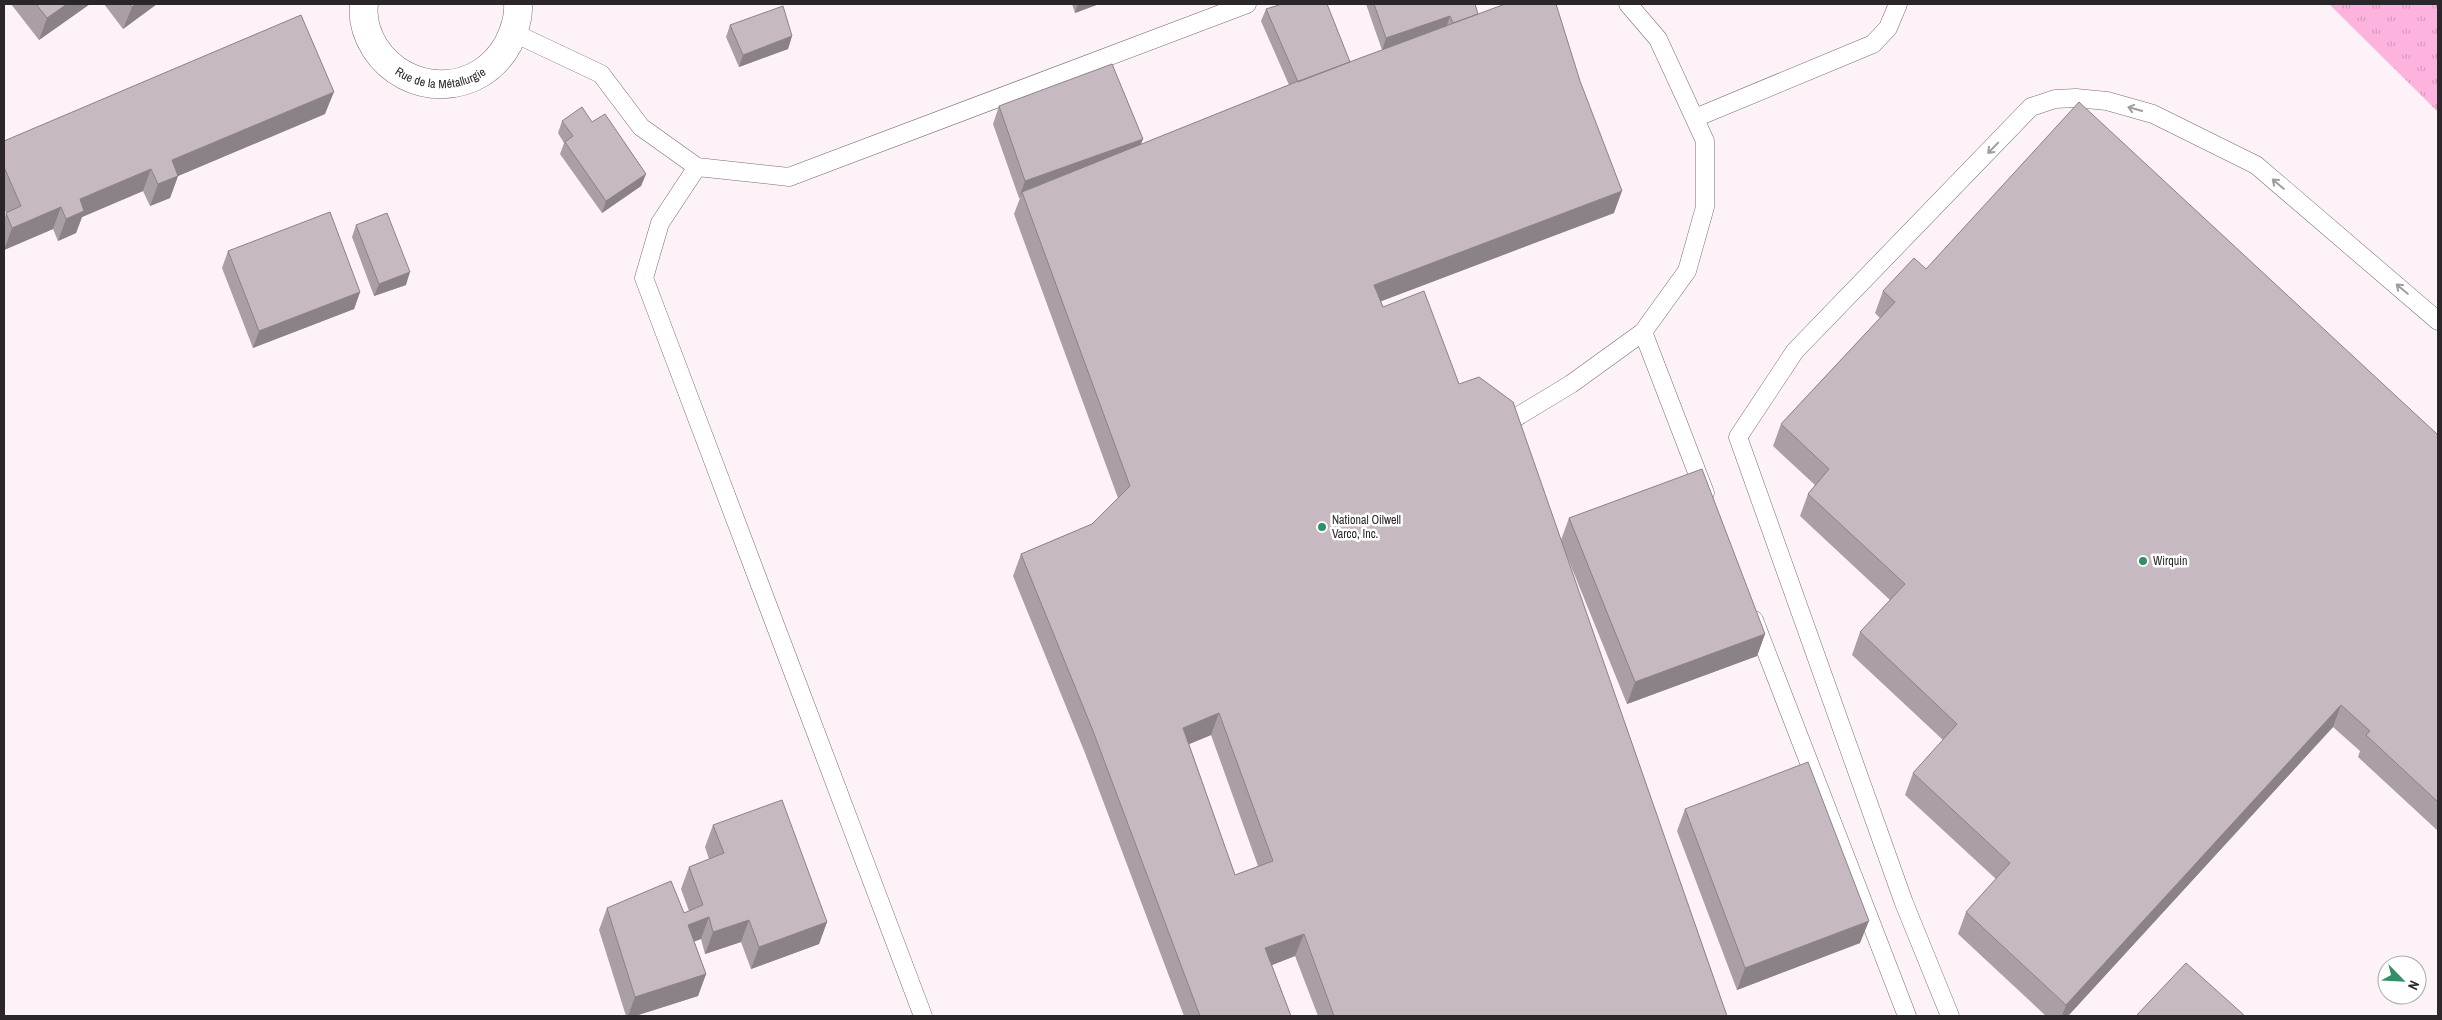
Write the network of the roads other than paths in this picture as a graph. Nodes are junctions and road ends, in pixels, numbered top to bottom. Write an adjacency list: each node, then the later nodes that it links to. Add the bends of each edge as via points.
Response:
1 (364, 4): 6 (street, Rue de la Métallurgie, via 369,39 384,61 405,77 430,85 457,84 481,74 501,56)
2 (518, 4): 6 (street, Rue de la Métallurgie)
3 (1247, 4): 8 (lane, via 789,177)
4 (1628, 4): 7 (lane, via 1658,39)
5 (1898, 4): 7 (lane, via 1888,28 1873,44)
6 (514, 33): 8 (lane, via 601,74 641,127)
7 (1695, 118): 10 (lane, via 1705,141 1705,207 1686,271)
8 (697, 168): 14 (lane, via 660,223 644,278)
9 (2438, 321): 16 (lane, one-way to 16, via 2256,165 2153,114 2107,101 2069,98 2031,107 1795,350 1738,437 1904,903)
10 (1643, 332): 11 (lane, via 1571,384 1505,424); 12 (lane)
11 (1512, 443)
12 (1710, 508)
13 (1746, 600): 15 (lane)
14 (923, 1016)
15 (1907, 1016)
16 (1950, 1016)

